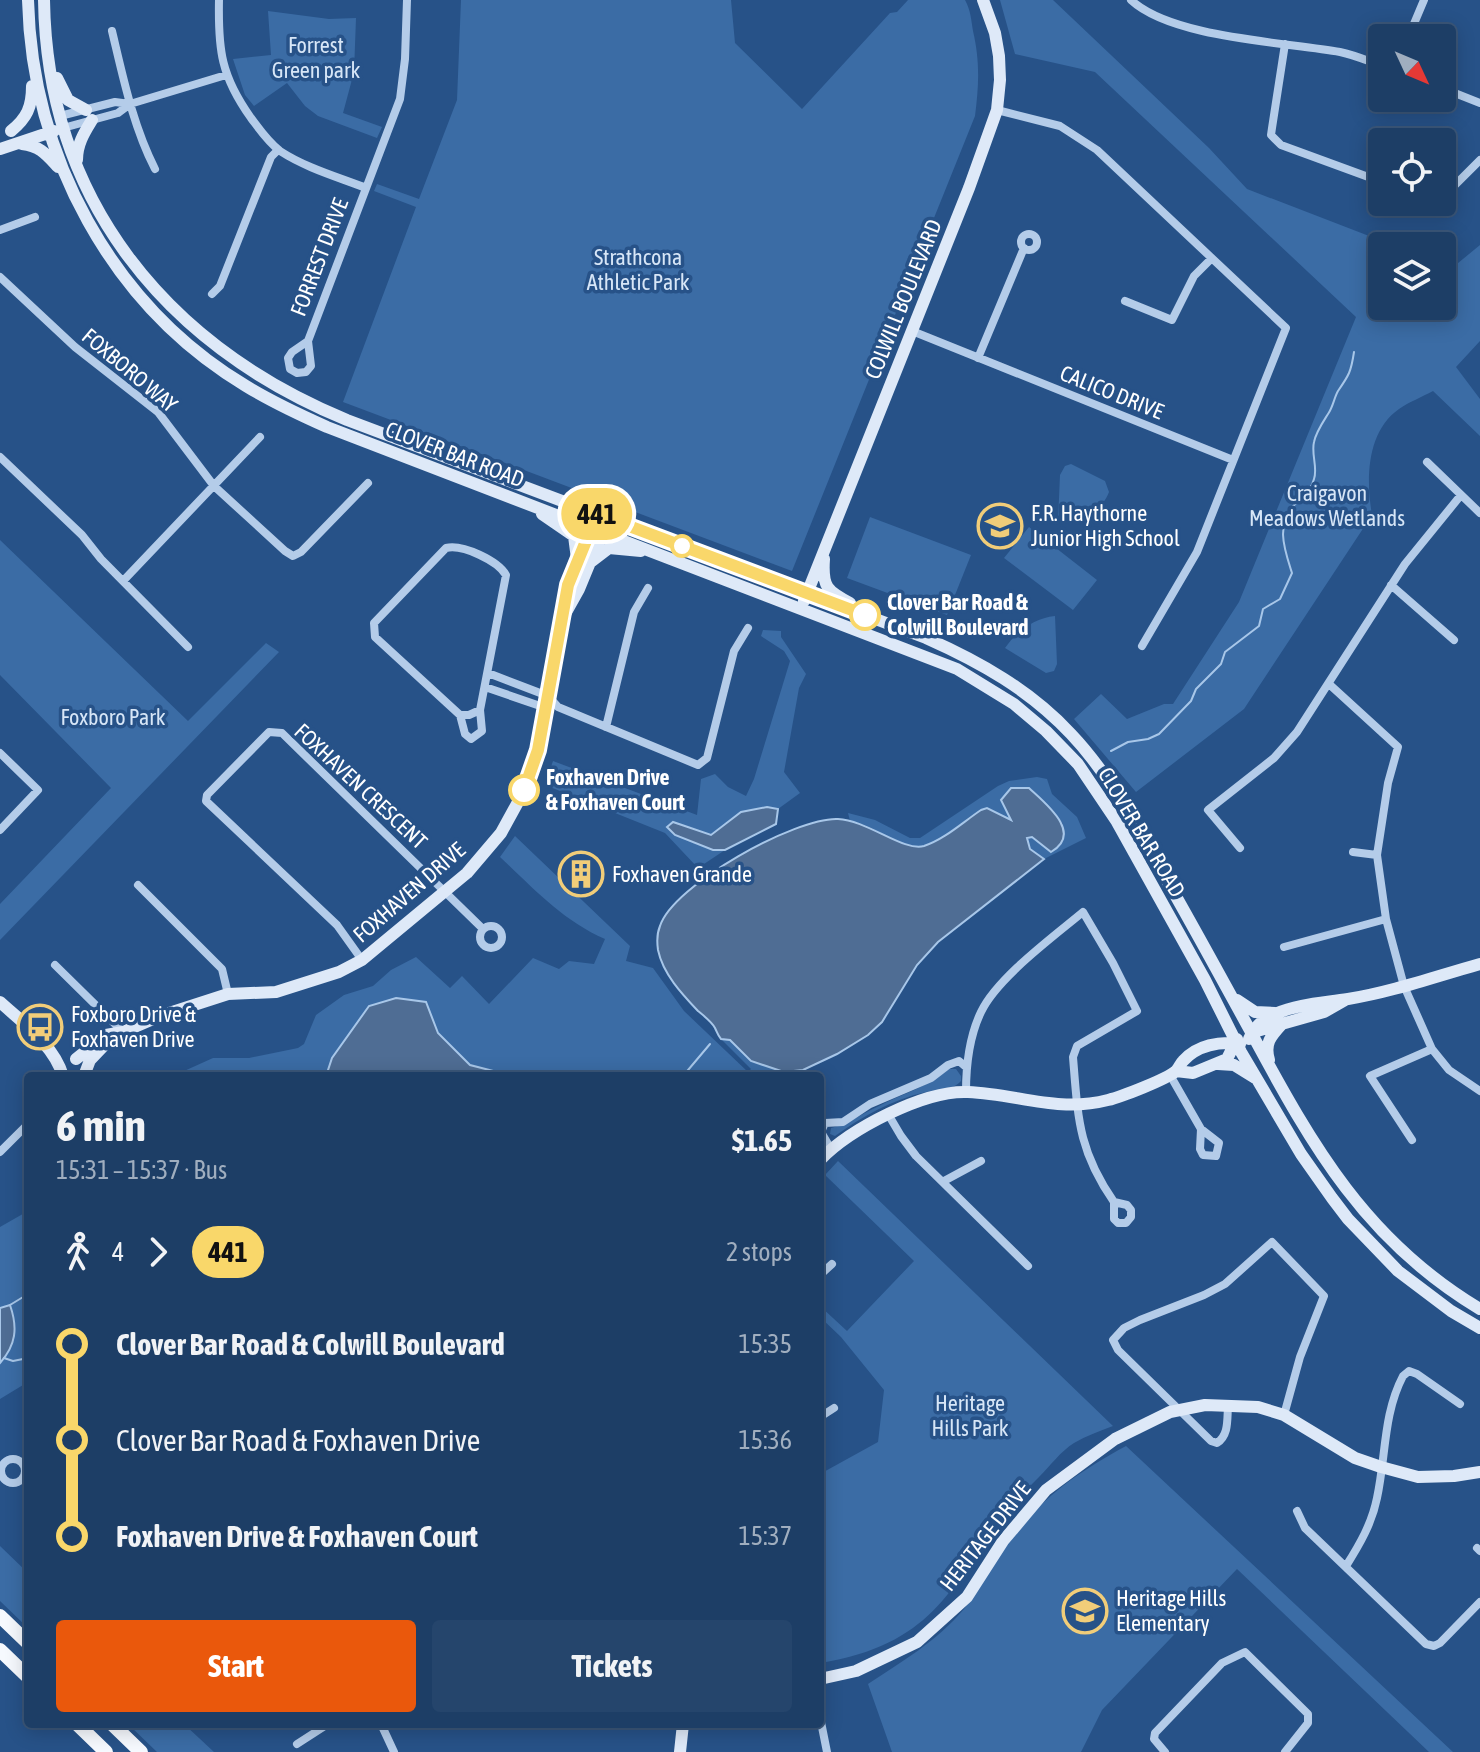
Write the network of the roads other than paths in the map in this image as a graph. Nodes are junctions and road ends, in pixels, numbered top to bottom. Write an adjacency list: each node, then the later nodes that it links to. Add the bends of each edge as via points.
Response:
1 (28, 0): 13 (main road, CLOVER BAR ROAD)
2 (44, 0): 11 (main road, CLOVER BAR ROAD)
3 (219, 0): 14 (street, FORREST DRIVE)
4 (407, 0): 31 (street, FORREST DRIVE, via 400,99)
5 (983, 0): 18 (main road, COLWILL BOULEVARD, via 999,56)
6 (1131, 0): 10 (street, via 1167,23)
7 (1424, 0): 8 (street)
8 (1414, 24)
9 (112, 31): 17 (street)
10 (1285, 44): 12 (street); 29 (street, via 1274,139)
11 (47, 55): 19 (main road, via 66,97); 20 (main road, CLOVER BAR ROAD)
12 (1368, 61)
13 (33, 63): 21 (main road, CLOVER BAR ROAD); 22 (main road, via 32,101)
14 (226, 75): 17 (street); 24 (street, FORREST DRIVE, via 241,104)
15 (1456, 94): 16 (street)
16 (1480, 103)
17 (130, 104): 19 (street, via 115,102); 26 (street)
18 (997, 110): 35 (street, via 1060,126 1097,150); 39 (main road, COLWILL BOULEVARD)
19 (89, 115): 20 (street); 27 (main road, via 77,150)
20 (61, 122): 21 (main road); 27 (main road, CLOVER BAR ROAD)
21 (47, 126): 22 (main road); 28 (main road, CLOVER BAR ROAD)
22 (9, 137): 23 (main road); 28 (main road, via 38,146)
23 (0, 149)
24 (278, 150): 31 (street, FORREST DRIVE); 37 (street)
25 (1480, 160): 30 (street)
26 (155, 169)
27 (78, 171): 51 (main road, CLOVER BAR ROAD, via 111,231 161,298 245,368 305,403)
28 (64, 175): 49 (main road, CLOVER BAR ROAD, via 119,271 173,330 223,370 327,427)
29 (1368, 177)
30 (1456, 184)
31 (366, 188): 40 (street, FORREST DRIVE)
32 (35, 217): 33 (street)
33 (0, 230)
34 (1024, 248): 41 (street)
35 (1211, 259): 38 (street, via 1194,276 1172,320); 44 (street, via 1286,328)
36 (0, 277): 47 (street, FOXBORO WAY, via 75,347 158,412)
37 (212, 294)
38 (1125, 301)
39 (912, 331): 41 (street, CALICO DRIVE); 53 (main road, COLWILL BOULEVARD)
40 (308, 341)
41 (978, 358): 44 (street, CALICO DRIVE)
42 (260, 437): 47 (street)
43 (0, 457): 56 (street)
44 (1233, 460): 64 (street, via 1197,552)
45 (1427, 462): 48 (street)
46 (368, 483): 47 (street, FOXBORO WAY, via 293,556)
47 (214, 486): 56 (street)
48 (1461, 495): 50 (street); 57 (street)
49 (527, 503): 52 (main road, CLOVER BAR ROAD); 55 (main road, via 574,536)
50 (1480, 513)
51 (603, 516): 52 (main road, FOXHAVEN DRIVE); 59 (main road, CLOVER BAR ROAD)
52 (597, 530): 54 (main road, CLOVER BAR ROAD); 55 (main road, FOXHAVEN DRIVE)
53 (825, 545): 59 (main road, COLWILL BOULEVARD); 61 (main road, via 823,571 829,590)
54 (657, 553): 55 (main road, via 609,548); 60 (main road, CLOVER BAR ROAD)
55 (583, 562): 69 (main road, FOXHAVEN DRIVE, via 568,585)
56 (123, 581): 65 (street)
57 (1391, 585): 63 (street); 67 (street)
58 (648, 588): 72 (street, via 634,612)
59 (807, 593): 60 (main road, COLWILL BOULEVARD); 61 (main road, CLOVER BAR ROAD)
60 (802, 608): 89 (main road, CLOVER BAR ROAD, via 957,669 996,690 1046,731 1102,797)
61 (889, 623): 87 (main road, CLOVER BAR ROAD, via 1000,675 1070,733 1118,795)
62 (748, 628): 72 (street, via 734,651 703,763 693,764)
63 (1454, 640)
64 (1142, 646)
65 (188, 647)
66 (488, 673): 68 (street); 69 (street); 71 (street, via 506,575 495,564 454,546 446,548 374,623 375,637)
67 (1329, 684): 75 (street, via 1274,758 1208,810); 77 (street, via 1398,747)
68 (485, 687): 69 (street); 70 (street)
69 (551, 704): 72 (street); 79 (main road, FOXHAVEN DRIVE, via 516,807 489,848)
70 (480, 710): 71 (street); 71 (street, via 482,731 471,739)
71 (460, 715)
72 (606, 727)
73 (0, 753): 74 (street, via 38,790)
74 (0, 830)
75 (1240, 848)
76 (1353, 852): 77 (street)
77 (1377, 855): 80 (street)
78 (138, 885): 88 (street, via 222,969)
79 (446, 892): 81 (street); 83 (main road, FOXHAVEN DRIVE); 83 (street, FOXHAVEN CRESCENT, via 282,733 269,732 206,801 337,925)
80 (1386, 919): 82 (street); 86 (street)
81 (483, 929)
82 (1284, 947)
83 (362, 960): 88 (main road, FOXHAVEN DRIVE, via 276,992)
84 (1480, 964): 86 (main road)
85 (55, 965): 92 (street)
86 (1404, 986): 91 (main road, via 1348,999 1324,1012); 95 (street)
87 (1228, 993): 91 (main road, via 1255,1012); 93 (main road, CLOVER BAR ROAD)
88 (228, 994): 92 (main road, FOXHAVEN DRIVE)
89 (1217, 1001): 93 (main road, CLOVER BAR ROAD); 94 (main road, via 1218,1033)
90 (0, 1003): 98 (main road)
91 (1280, 1018): 93 (main road, via 1261,1021); 99 (main road, via 1266,1046)
92 (120, 1033): 98 (main road, FOXHAVEN DRIVE, via 97,1041)
93 (1244, 1038): 94 (main road); 96 (main road, via 1227,1059); 99 (main road); 101 (main road)
94 (1206, 1046): 100 (main road, via 1185,1058)
95 (1432, 1049): 102 (street, via 1449,1070); 110 (street, via 1370,1076)
96 (1215, 1064): 100 (main road, via 1193,1073); 101 (main road, via 1234,1065)
97 (966, 1067): 103 (street); 104 (street, via 981,1011 999,987 1083,912 1137,1011 1077,1046 1073,1057); 106 (street, via 959,1061 948,1065 843,1122)
98 (71, 1069)
99 (1272, 1071): 120 (main road, via 1328,1166 1365,1213 1409,1259)
100 (1173, 1073): 104 (main road, via 1111,1100); 108 (street)
101 (1261, 1082): 121 (main road, via 1301,1154 1348,1219 1398,1271)
102 (1480, 1091)
103 (966, 1092): 104 (main road); 105 (main road, via 933,1097)
104 (1078, 1106): 116 (street, via 1083,1143 1095,1175)
105 (888, 1114): 111 (main road); 115 (street, via 916,1156)
106 (824, 1125)
107 (24, 1128): 112 (street)
108 (1201, 1129)
109 (824, 1137): 111 (street)
110 (1412, 1140)
111 (831, 1149): 113 (main road)
112 (0, 1152)
113 (824, 1156)
114 (981, 1161): 115 (street)
115 (944, 1181): 118 (street)
116 (1114, 1202)
117 (832, 1264): 119 (street)
118 (1028, 1266)
119 (824, 1271)
120 (1480, 1309)
121 (1480, 1328)
122 (1460, 1404): 130 (street, via 1409,1371 1387,1421)
123 (1228, 1406): 125 (main road, HERITAGE DRIVE); 125 (street, via 1226,1432 1217,1443); 127 (main road, HERITAGE DRIVE)
124 (834, 1408): 126 (street)
125 (1180, 1410): 127 (street, via 1113,1340 1124,1328 1225,1284 1272,1242 1324,1296); 139 (main road, HERITAGE DRIVE, via 1115,1439 1046,1490 1003,1541 967,1597 917,1642 856,1671)
126 (824, 1414)
127 (1284, 1415): 130 (main road, HERITAGE DRIVE, via 1355,1458)
128 (24, 1457): 129 (street)
129 (20, 1461)
130 (1381, 1467): 131 (main road, HERITAGE DRIVE, via 1418,1477); 133 (street, via 1370,1523)
131 (1480, 1472)
132 (1297, 1511): 133 (street, via 1305,1528)
133 (1346, 1566): 134 (street, via 1426,1644 1440,1643)
134 (1480, 1602)
135 (0, 1616): 136 (main road)
136 (24, 1639)
137 (0, 1650): 138 (main road)
138 (24, 1673)
139 (824, 1678)
140 (81, 1728): 147 (main road)
141 (116, 1728): 148 (main road)
142 (322, 1728): 146 (street)
143 (383, 1728): 149 (street)
144 (683, 1728): 150 (main road)
145 (822, 1728): 151 (street)
146 (297, 1744)
147 (106, 1752)
148 (141, 1752)
149 (394, 1752)
150 (680, 1752)
151 (827, 1752)
152 (1165, 1752): 153 (street, via 1155,1733 1222,1663 1245,1652 1308,1714 1308,1723)
153 (1285, 1752)

